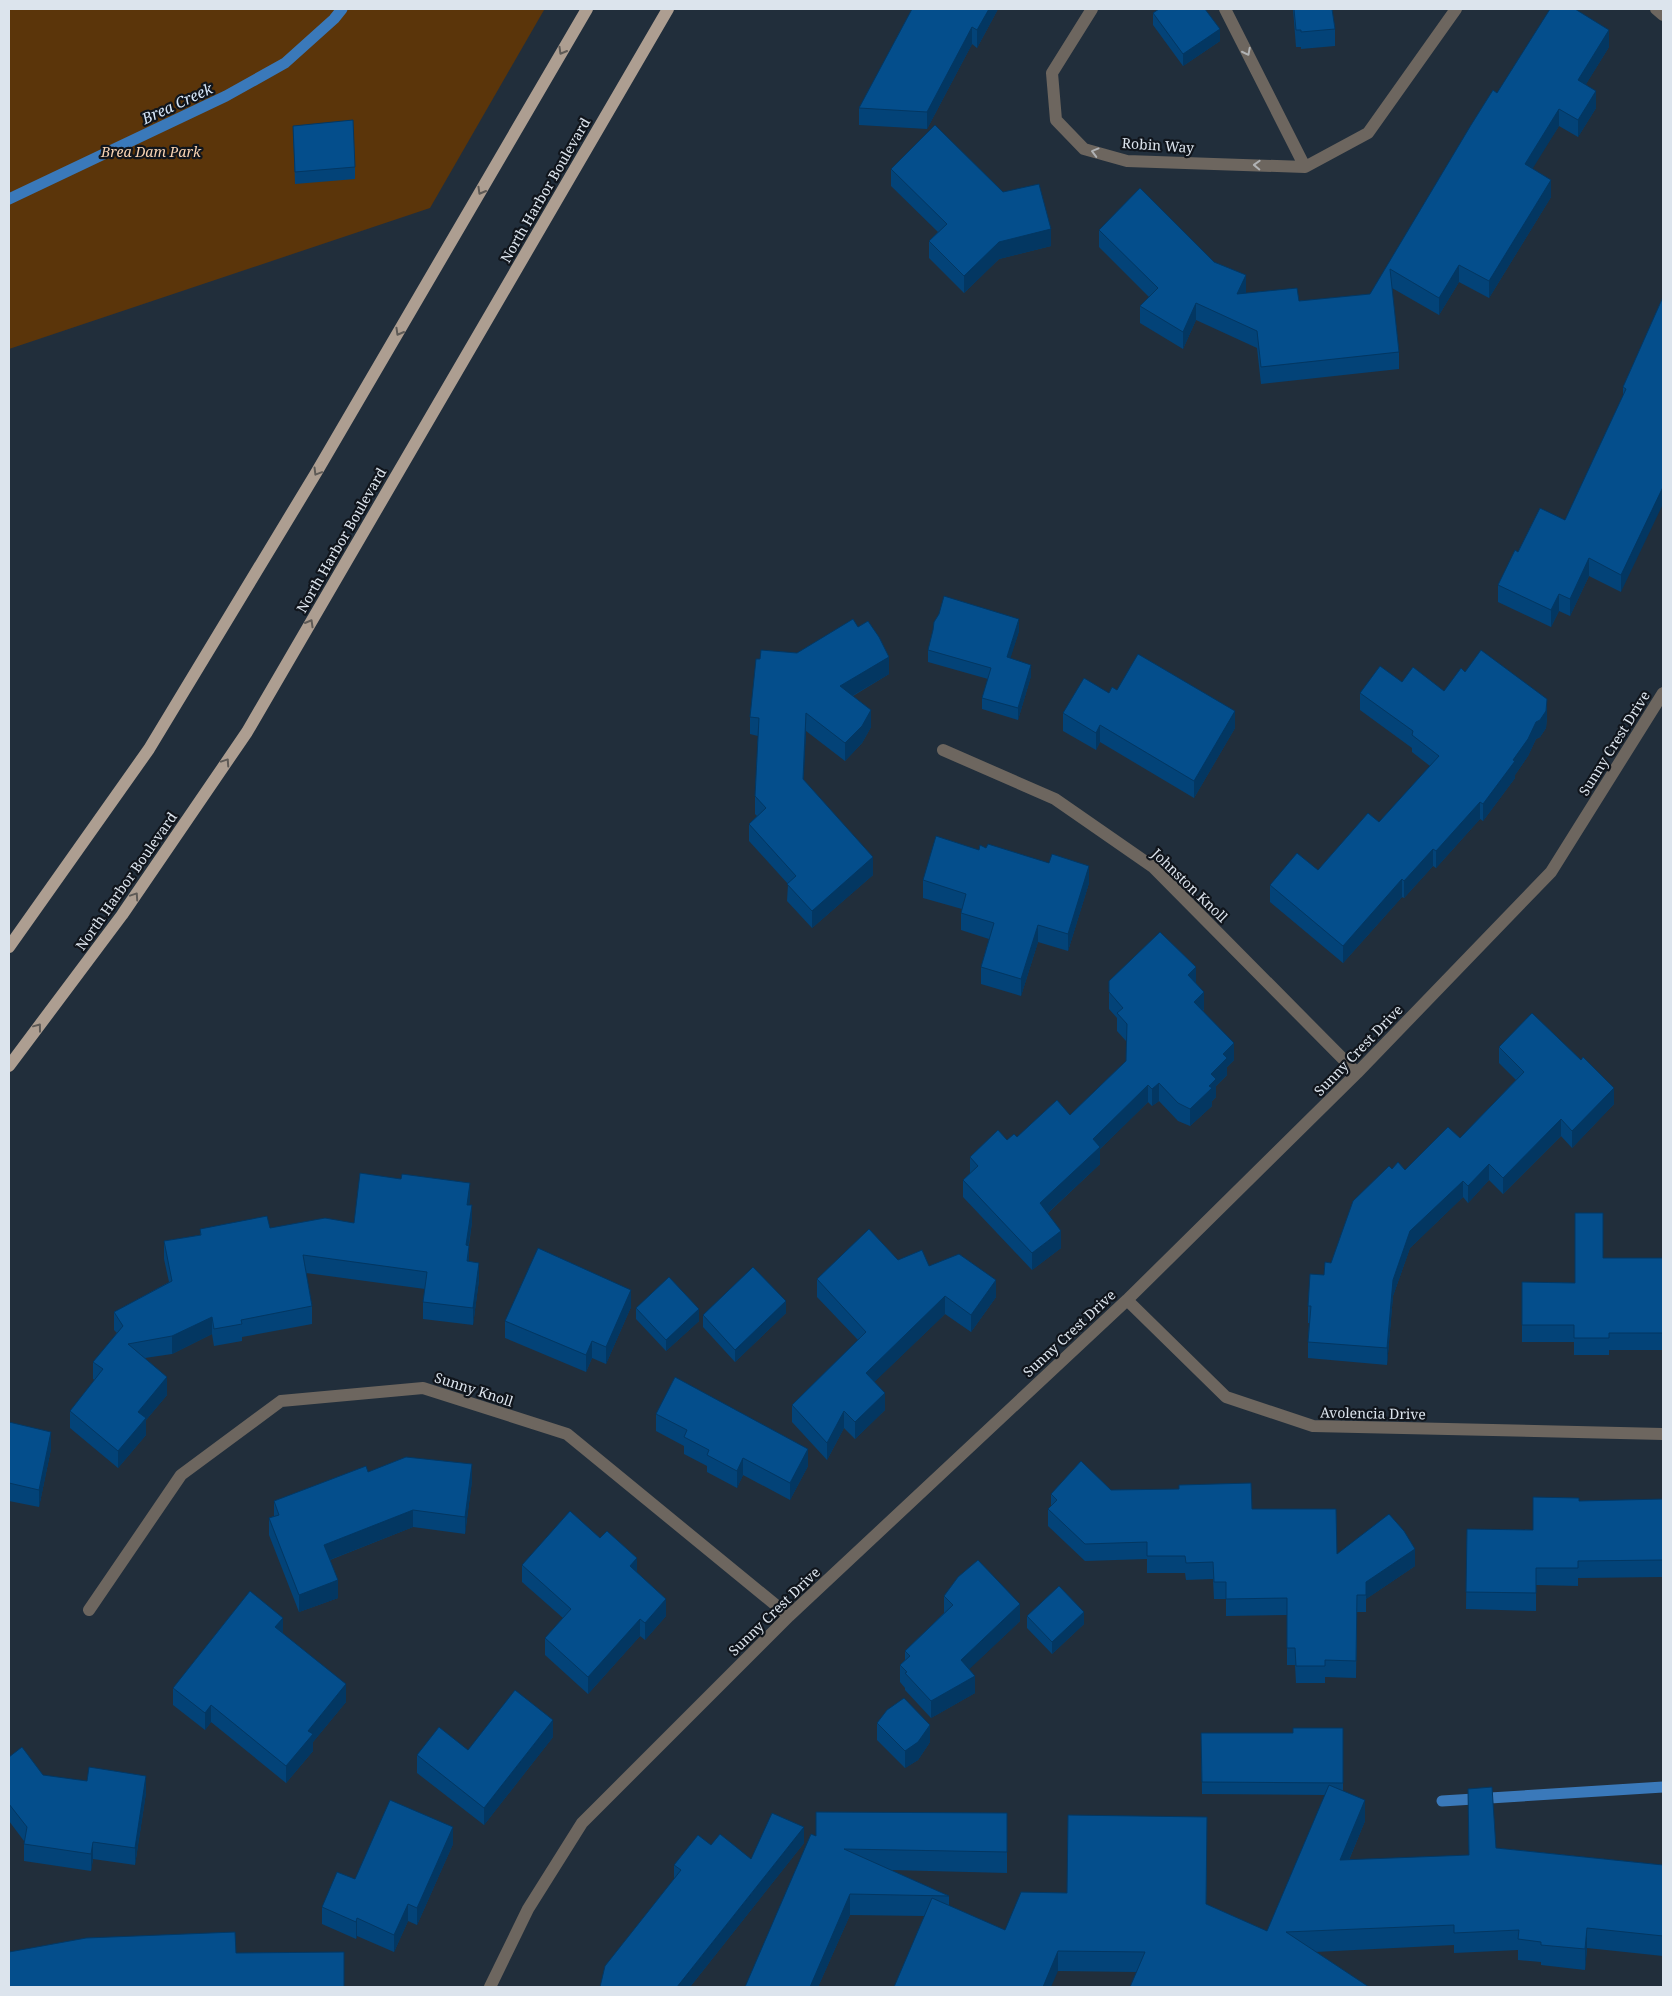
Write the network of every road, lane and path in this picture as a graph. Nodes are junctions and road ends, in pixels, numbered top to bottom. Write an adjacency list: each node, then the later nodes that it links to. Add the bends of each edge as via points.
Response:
1 (587, 9): 11 (main road, one-way to 11, via 316,473 150,749)
2 (668, 9): 12 (main road, North Harbor Boulevard, one-way to 2, via 122,915 247,732)
3 (1092, 9): 8 (street, Robin Way, one-way to 3, via 1127,161 1084,149 1056,120 1052,73)
4 (1225, 9): 8 (street, one-way to 8)
5 (1456, 9): 8 (street, via 1368,133)
6 (1656, 9): 7 (street)
7 (1663, 15)
8 (1305, 167)
9 (1663, 693): 13 (street, Sunny Crest Drive, via 1551,872)
10 (943, 750): 13 (street, Johnston Knoll, via 1055,799 1153,867)
11 (9, 947)
12 (9, 1066)
13 (1357, 1073): 14 (street, Sunny Crest Drive)
14 (1127, 1300): 15 (street, Avolencia Drive, via 1226,1397 1313,1426); 17 (street, Sunny Crest Drive)
15 (1663, 1434)
16 (89, 1610): 17 (street, Sunny Knoll, via 181,1475 281,1401 423,1388 567,1434)
17 (789, 1616): 18 (street, Sunny Crest Drive, via 582,1823 528,1909)
18 (490, 1987)

